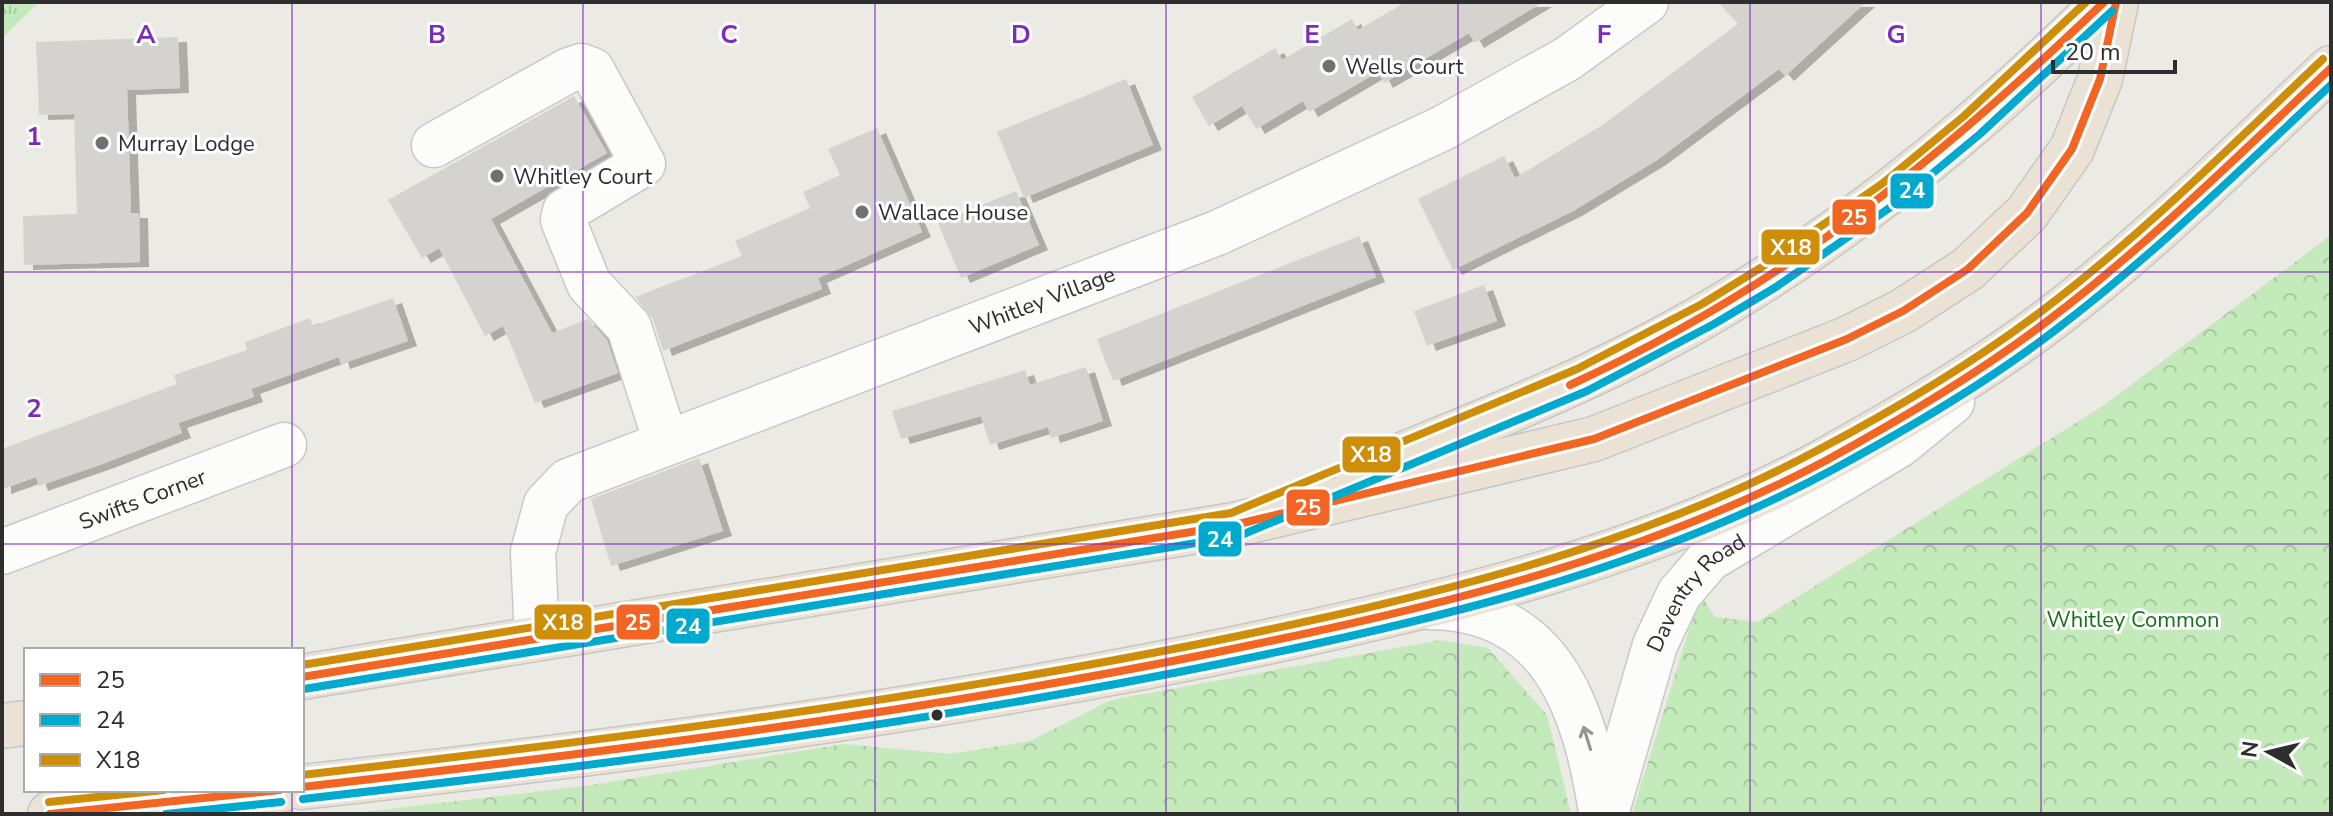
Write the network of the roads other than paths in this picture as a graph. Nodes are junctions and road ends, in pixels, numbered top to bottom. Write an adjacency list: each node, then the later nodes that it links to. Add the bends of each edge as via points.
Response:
1 (1646, 2): 7 (street, Whitley Village, via 1567,59 1441,129 1217,233)
2 (2104, 2): 9 (highway, via 1890,193 1769,277 1582,380)
3 (2116, 2): 9 (highway, via 2087,116 2051,182 2001,241 1903,311 1847,339 1594,439)
4 (2331, 68): 6 (highway)
5 (434, 145): 7 (street, via 569,70 592,70 643,164 565,211 563,220 589,284 629,327)
6 (2075, 301): 11 (highway, via 1947,389 1765,491 1600,554); 19 (street, Daventry Road, via 1899,445 1729,544 1693,574 1665,618 1647,665)
7 (666, 442): 12 (street, Whitley Village, via 568,481 546,504 533,552)
8 (284, 445): 10 (street, Swifts Corner)
9 (1234, 525): 12 (highway)
10 (2, 552)
11 (1429, 607): 16 (highway, via 1097,678 579,756); 19 (street, Daventry Road, one-way to 11, via 1583,724 1546,658 1523,635 1492,617)
12 (537, 637): 13 (highway)
13 (304, 677)
14 (24, 723): 15 (highway)
15 (2, 726)
16 (304, 787)
17 (261, 792): 18 (highway)
18 (50, 814)
19 (1604, 814)

